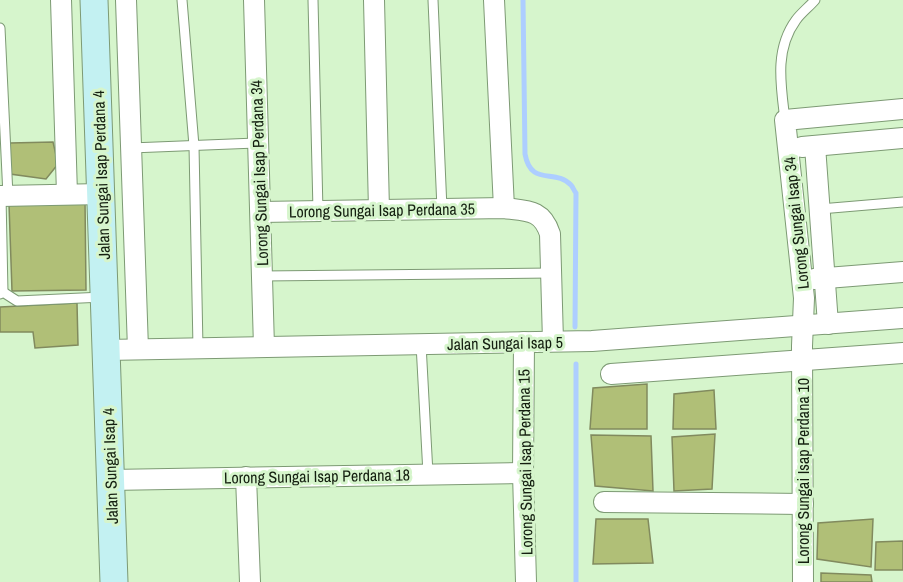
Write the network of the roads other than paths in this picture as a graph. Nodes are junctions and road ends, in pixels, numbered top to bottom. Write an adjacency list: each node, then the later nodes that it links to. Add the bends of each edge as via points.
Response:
1 (61, 0): 20 (street)
2 (94, 0): 21 (street, Jalan Sungai Isap Perdana 4)
3 (126, 0): 18 (street)
4 (182, 0): 16 (lane)
5 (254, 0): 15 (street, Lorong Sungai Isap Perdana 34)
6 (313, 0): 28 (lane)
7 (374, 0): 27 (street)
8 (433, 0): 25 (lane)
9 (495, 0): 24 (street)
10 (815, 0): 13 (lane, via 796,20 782,52)
11 (0, 28): 22 (lane)
12 (903, 109): 13 (street)
13 (785, 120): 19 (street, Lorong Sungai Isap 34)
14 (903, 138): 17 (street)
15 (258, 143): 16 (lane); 29 (street, Lorong Sungai Isap Perdana 34)
16 (194, 146): 18 (lane); 44 (lane)
17 (815, 146): 19 (street); 26 (street)
18 (131, 148): 45 (street)
19 (788, 148): 34 (street, Lorong Sungai Isap 34)
20 (67, 194): 21 (street); 22 (street)
21 (102, 194): 36 (street, Jalan Sungai Isap Perdana 4)
22 (3, 196): 35 (lane)
23 (903, 202): 26 (lane)
24 (504, 208): 25 (street, Lorong Sungai Isap Perdana 35); 31 (street, Lorong Sungai Isap Perdana 35, via 531,212 547,224)
25 (442, 209): 27 (street, Lorong Sungai Isap Perdana 35)
26 (820, 209): 33 (street)
27 (379, 210): 28 (street, Lorong Sungai Isap Perdana 35)
28 (318, 211): 29 (street, Lorong Sungai Isap Perdana 35)
29 (261, 212): 32 (street, Lorong Sungai Isap Perdana 34)
30 (903, 272): 33 (street)
31 (551, 273): 32 (lane); 40 (street, Lorong Sungai Isap Perdana 35)
32 (262, 276): 43 (street, Lorong Sungai Isap Perdana 34)
33 (825, 279): 34 (street); 38 (street)
34 (802, 280): 39 (street, Lorong Sungai Isap 34)
35 (2, 293): 36 (lane, via 17,301)
36 (104, 297): 46 (street, Jalan Sungai Isap Perdana 4)
37 (903, 318): 38 (street, Jalan Sungai Isap 5)
38 (828, 324): 39 (street, Jalan Sungai Isap 5)
39 (803, 326): 40 (street, Jalan Sungai Isap 5); 48 (street, Lorong Sungai Isap Perdana 10)
40 (553, 341): 41 (street, Jalan Sungai Isap 5)
41 (524, 342): 42 (street, Jalan Sungai Isap 5); 50 (street, Lorong Sungai Isap Perdana 15)
42 (421, 344): 43 (street, Jalan Sungai Isap 5); 51 (lane)
43 (264, 347): 44 (street, Jalan Sungai Isap 5)
44 (198, 348): 45 (street, Jalan Sungai Isap 5)
45 (138, 349): 46 (street, Jalan Sungai Isap 5)
46 (106, 350): 53 (street, Jalan Sungai Isap 4)
47 (903, 352): 48 (street, Lorong Sungai Isap Perdana 10)
48 (802, 360): 49 (street, Lorong Sungai Isap Perdana 10); 55 (street, Lorong Sungai Isap Perdana 10)
49 (611, 374)
50 (523, 473): 51 (street, Lorong Sungai Isap Perdana 18); 58 (street, Lorong Sungai Isap Perdana 15)
51 (428, 474): 52 (street, Lorong Sungai Isap Perdana 18)
52 (246, 477): 53 (street, Lorong Sungai Isap Perdana 18); 57 (street)
53 (110, 480): 56 (street, Jalan Sungai Isap 4)
54 (604, 502): 55 (street)
55 (803, 504): 59 (street, Lorong Sungai Isap Perdana 10)
56 (114, 582)
57 (250, 582)
58 (526, 582)
59 (804, 582)

